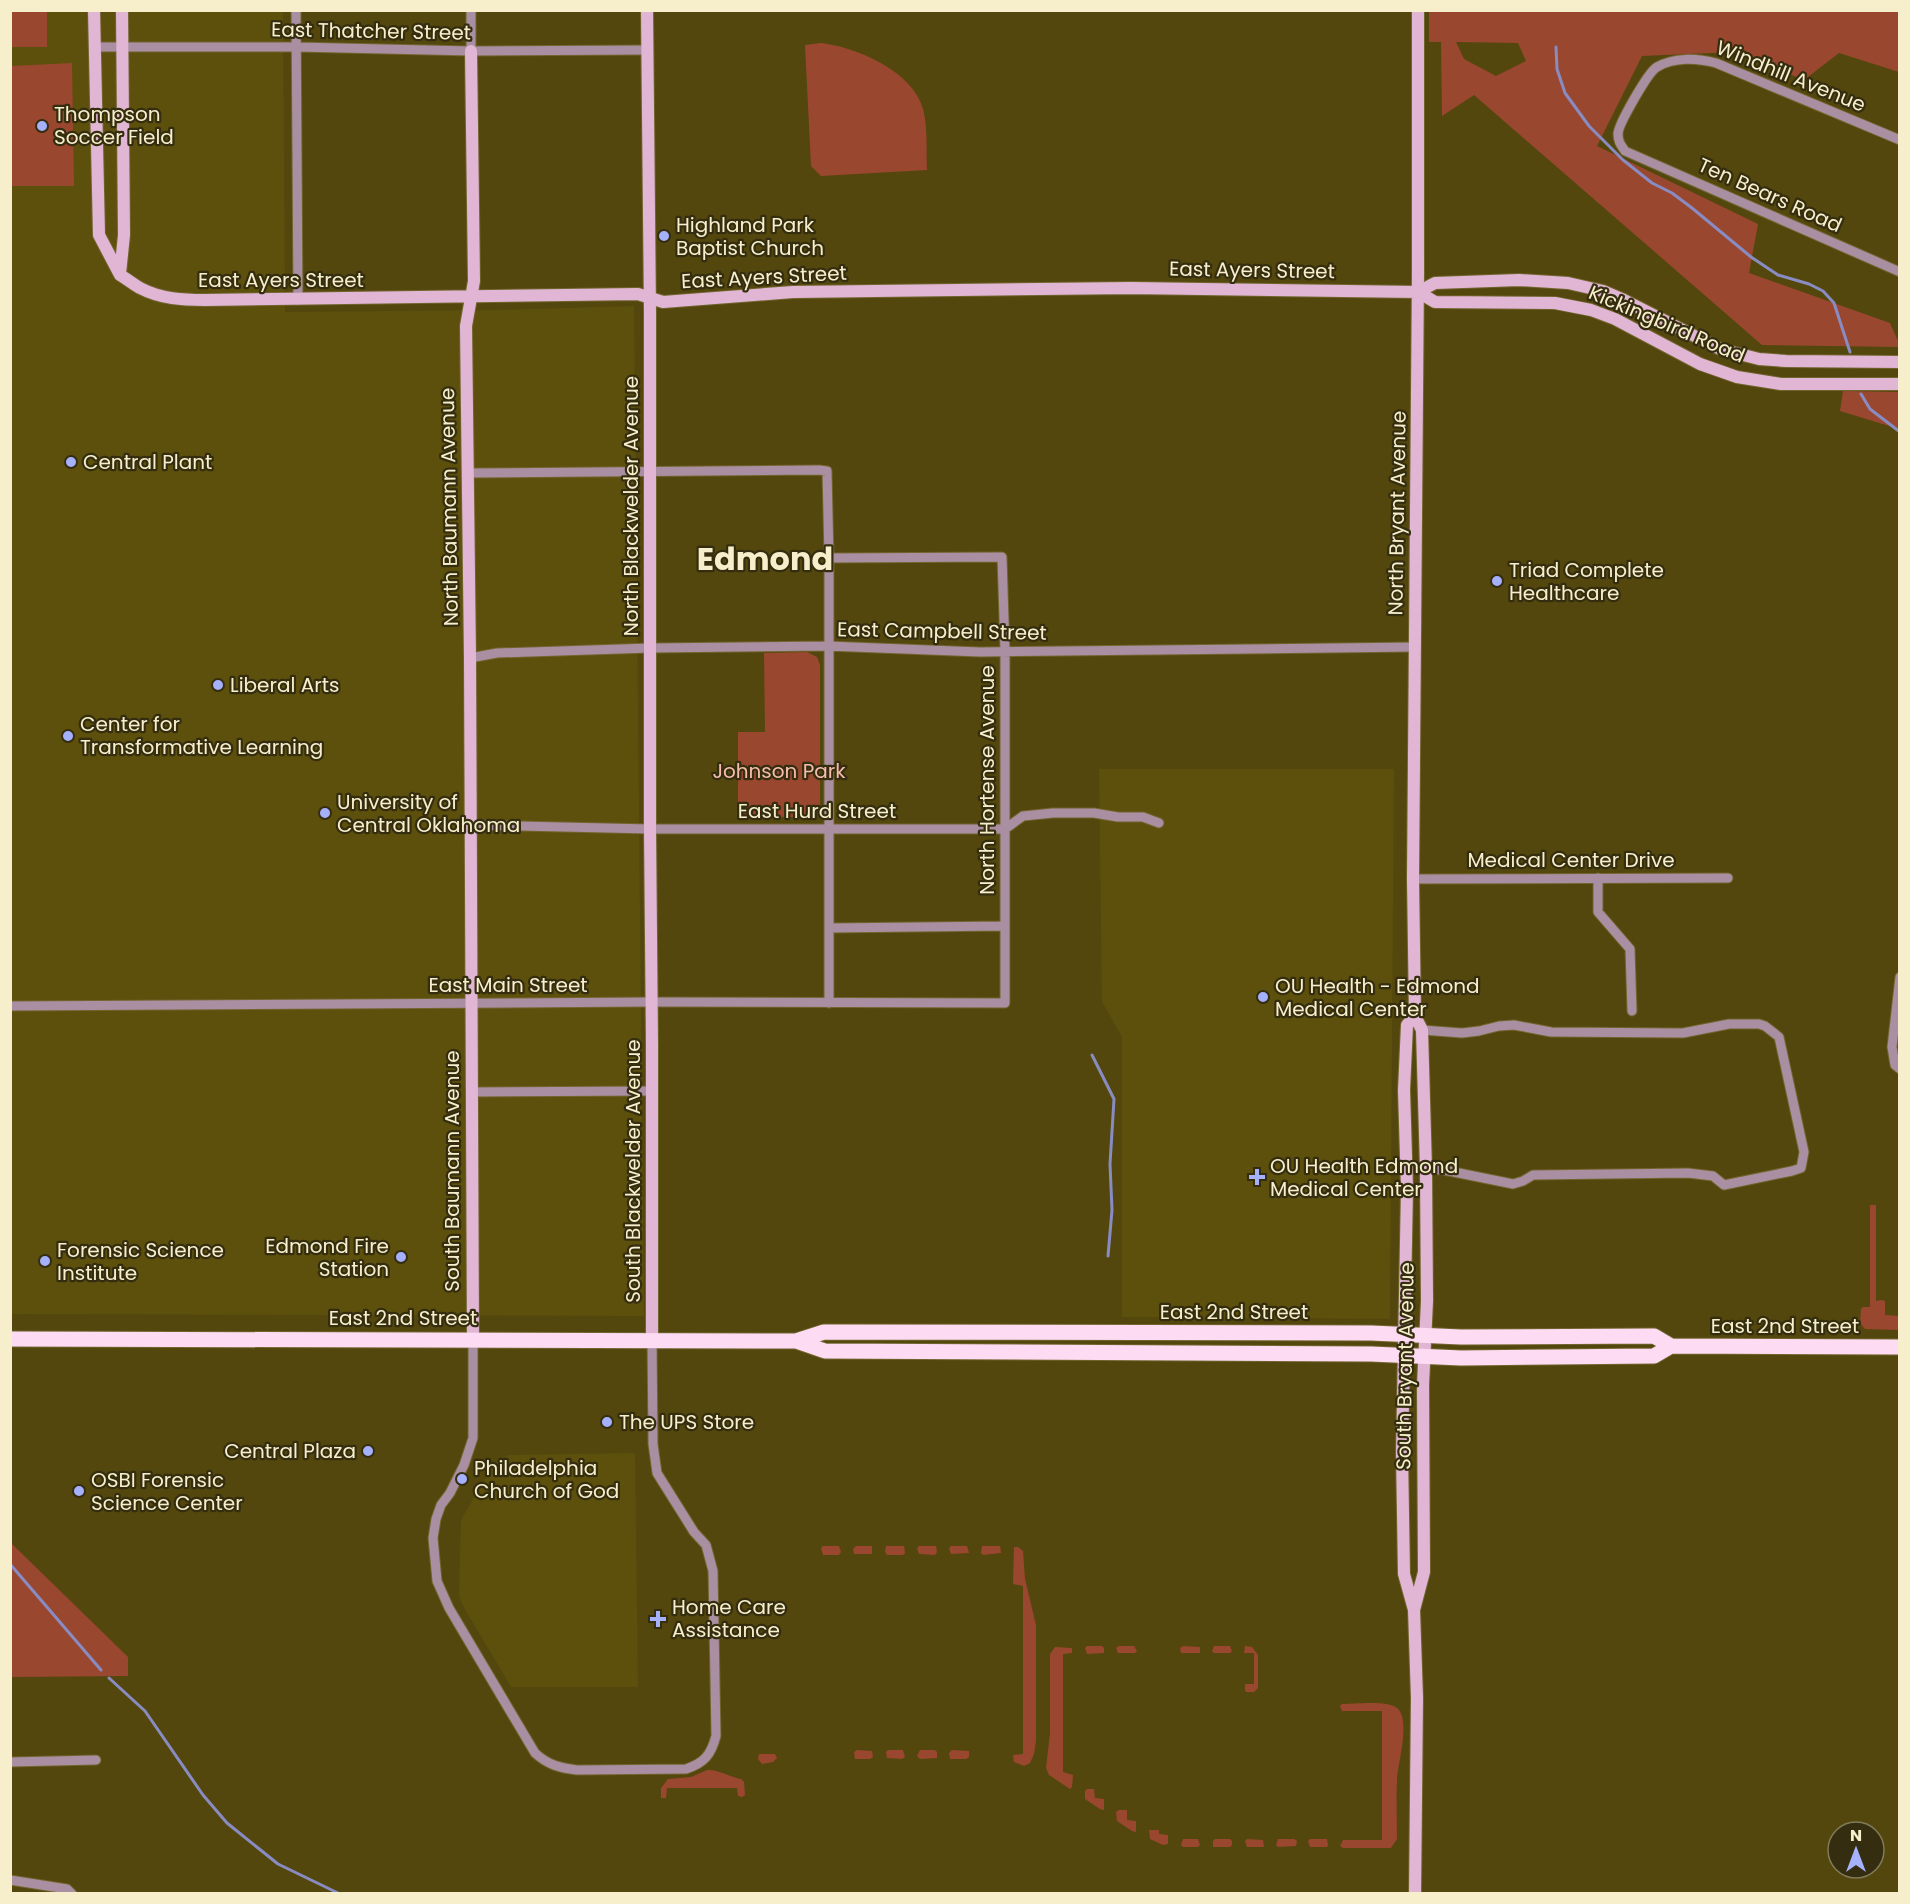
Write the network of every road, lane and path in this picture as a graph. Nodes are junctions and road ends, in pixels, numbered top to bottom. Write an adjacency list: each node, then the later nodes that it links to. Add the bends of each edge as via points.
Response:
1 (94, 10): 8 (street)
2 (122, 10): 7 (street)
3 (296, 10): 9 (street)
4 (471, 10): 11 (street, North Baumann Avenue)
5 (647, 10): 10 (street, North Blackwelder Avenue)
6 (1418, 10): 16 (street, North Bryant Avenue)
7 (122, 46): 8 (street, East Thatcher Street); 9 (street, East Thatcher Street); 15 (street, via 124,235)
8 (94, 47): 15 (street, via 99,235)
9 (297, 47): 11 (street, East Thatcher Street); 19 (street)
10 (647, 50): 11 (street, East Thatcher Street); 18 (street, North Blackwelder Avenue)
11 (471, 51): 17 (street, North Baumann Avenue)
12 (1899, 140): 13 (street, Windhill Avenue, via 1701,59 1672,61 1656,68 1646,79 1618,132)
13 (1625, 151): 14 (street, Ten Bears Road)
14 (1899, 272)
15 (120, 275): 19 (street, East Ayers Street, via 140,288 177,299)
16 (1418, 292): 18 (street, East Ayers Street, via 1131,288 793,292 663,302); 20 (street, Kickingbird Road, via 1435,283 1568,283 1603,291 1720,349 1759,359); 21 (street, Kickingbird Road, via 1435,303 1556,303 1591,310 1737,378 1781,384); 26 (street, North Bryant Avenue)
17 (472, 296): 18 (street, East Ayers Street, via 638,294); 19 (street, East Ayers Street); 23 (street, North Baumann Avenue, via 466,326)
18 (650, 298): 22 (street, North Blackwelder Avenue)
19 (298, 300)
20 (1899, 362)
21 (1899, 384)
22 (650, 471): 23 (street); 24 (street, via 826,471); 27 (street, North Blackwelder Avenue)
23 (468, 473): 29 (street, North Baumann Avenue)
24 (829, 558): 25 (street); 28 (street, North Hortense Avenue, via 1002,557)
25 (827, 646): 27 (street, East Campbell Street); 28 (street, East Campbell Street); 33 (street)
26 (1415, 647): 28 (street, East Campbell Street); 37 (street, North Bryant Avenue)
27 (650, 648): 29 (street, East Campbell Street, via 497,653); 32 (street, North Blackwelder Avenue)
28 (1005, 651): 34 (street, North Hortense Avenue)
29 (470, 658): 31 (street, North Baumann Avenue)
30 (1159, 823): 34 (street, East Hurd Street, via 1143,817 1053,813 1023,816)
31 (470, 825): 32 (street, East Hurd Street); 42 (street, North Baumann Avenue)
32 (650, 829): 33 (street, East Hurd Street); 41 (street, North Blackwelder Avenue)
33 (829, 829): 34 (street, East Hurd Street); 39 (street)
34 (1005, 829): 38 (street, North Hortense Avenue)
35 (1598, 878): 36 (street, Medical Center Drive); 37 (street, Medical Center Drive); 46 (street, via 1598,912 1630,950)
36 (1728, 878)
37 (1413, 879): 47 (street, North Bryant Avenue)
38 (1005, 926): 39 (street); 44 (street, North Hortense Avenue)
39 (829, 928): 43 (street)
40 (1899, 977): 48 (street)
41 (652, 1002): 42 (street, East Main Street); 43 (street, East Main Street); 51 (street, South Blackwelder Avenue)
42 (471, 1003): 45 (street, East Main Street); 52 (street, South Baumann Avenue)
43 (829, 1003): 44 (street, East Main Street)
44 (1005, 1003)
45 (10, 1006)
46 (1632, 1011)
47 (1415, 1016): 49 (street, South Bryant Avenue); 56 (street, via 1407,1025 1404,1079)
48 (1897, 1021): 50 (street, via 1892,1047)
49 (1422, 1030): 53 (street, South Bryant Avenue); 53 (street, via 1462,1033 1514,1025 1551,1032 1683,1034 1729,1024 1765,1026 1779,1037 1804,1152 1801,1168 1724,1185 1713,1176 1688,1173 1533,1175 1512,1184)
50 (1899, 1069)
51 (652, 1091): 52 (street); 60 (street, South Blackwelder Avenue)
52 (471, 1092): 59 (street, South Baumann Avenue)
53 (1426, 1169): 57 (street, South Bryant Avenue)
54 (936, 1332): 55 (main road, East 2nd Street); 61 (main road, East 2nd Street, via 824,1332); 64 (main road, via 929,1340 897,1342)
55 (1187, 1332): 56 (main road, East 2nd Street); 65 (main road)
56 (1404, 1335): 57 (main road, East 2nd Street); 66 (street)
57 (1425, 1336): 62 (main road, East 2nd Street, via 1654,1336); 67 (street, South Bryant Avenue)
58 (10, 1339): 59 (main road, East 2nd Street)
59 (473, 1340): 60 (main road, East 2nd Street); 60 (street, via 473,1438 464,1465 436,1519 437,1581 535,1753 554,1766 577,1770 686,1769 709,1756 716,1736 713,1571 706,1545 657,1473)
60 (652, 1341): 61 (main road, East 2nd Street)
61 (796, 1341): 64 (main road, East 2nd Street, via 825,1351)
62 (1671, 1346): 63 (main road, East 2nd Street); 67 (main road, East 2nd Street, via 1654,1356)
63 (1899, 1347)
64 (876, 1351): 65 (main road, East 2nd Street)
65 (1160, 1353): 66 (main road, East 2nd Street)
66 (1404, 1356): 67 (main road, East 2nd Street); 68 (street, via 1403,1550 1404,1574)
67 (1424, 1357): 68 (street, South Bryant Avenue, via 1424,1572)
68 (1414, 1610): 73 (street, South Bryant Avenue)
69 (96, 1760): 70 (street)
70 (10, 1762)
71 (10, 1880): 72 (street)
72 (72, 1893)
73 (1415, 1893)

